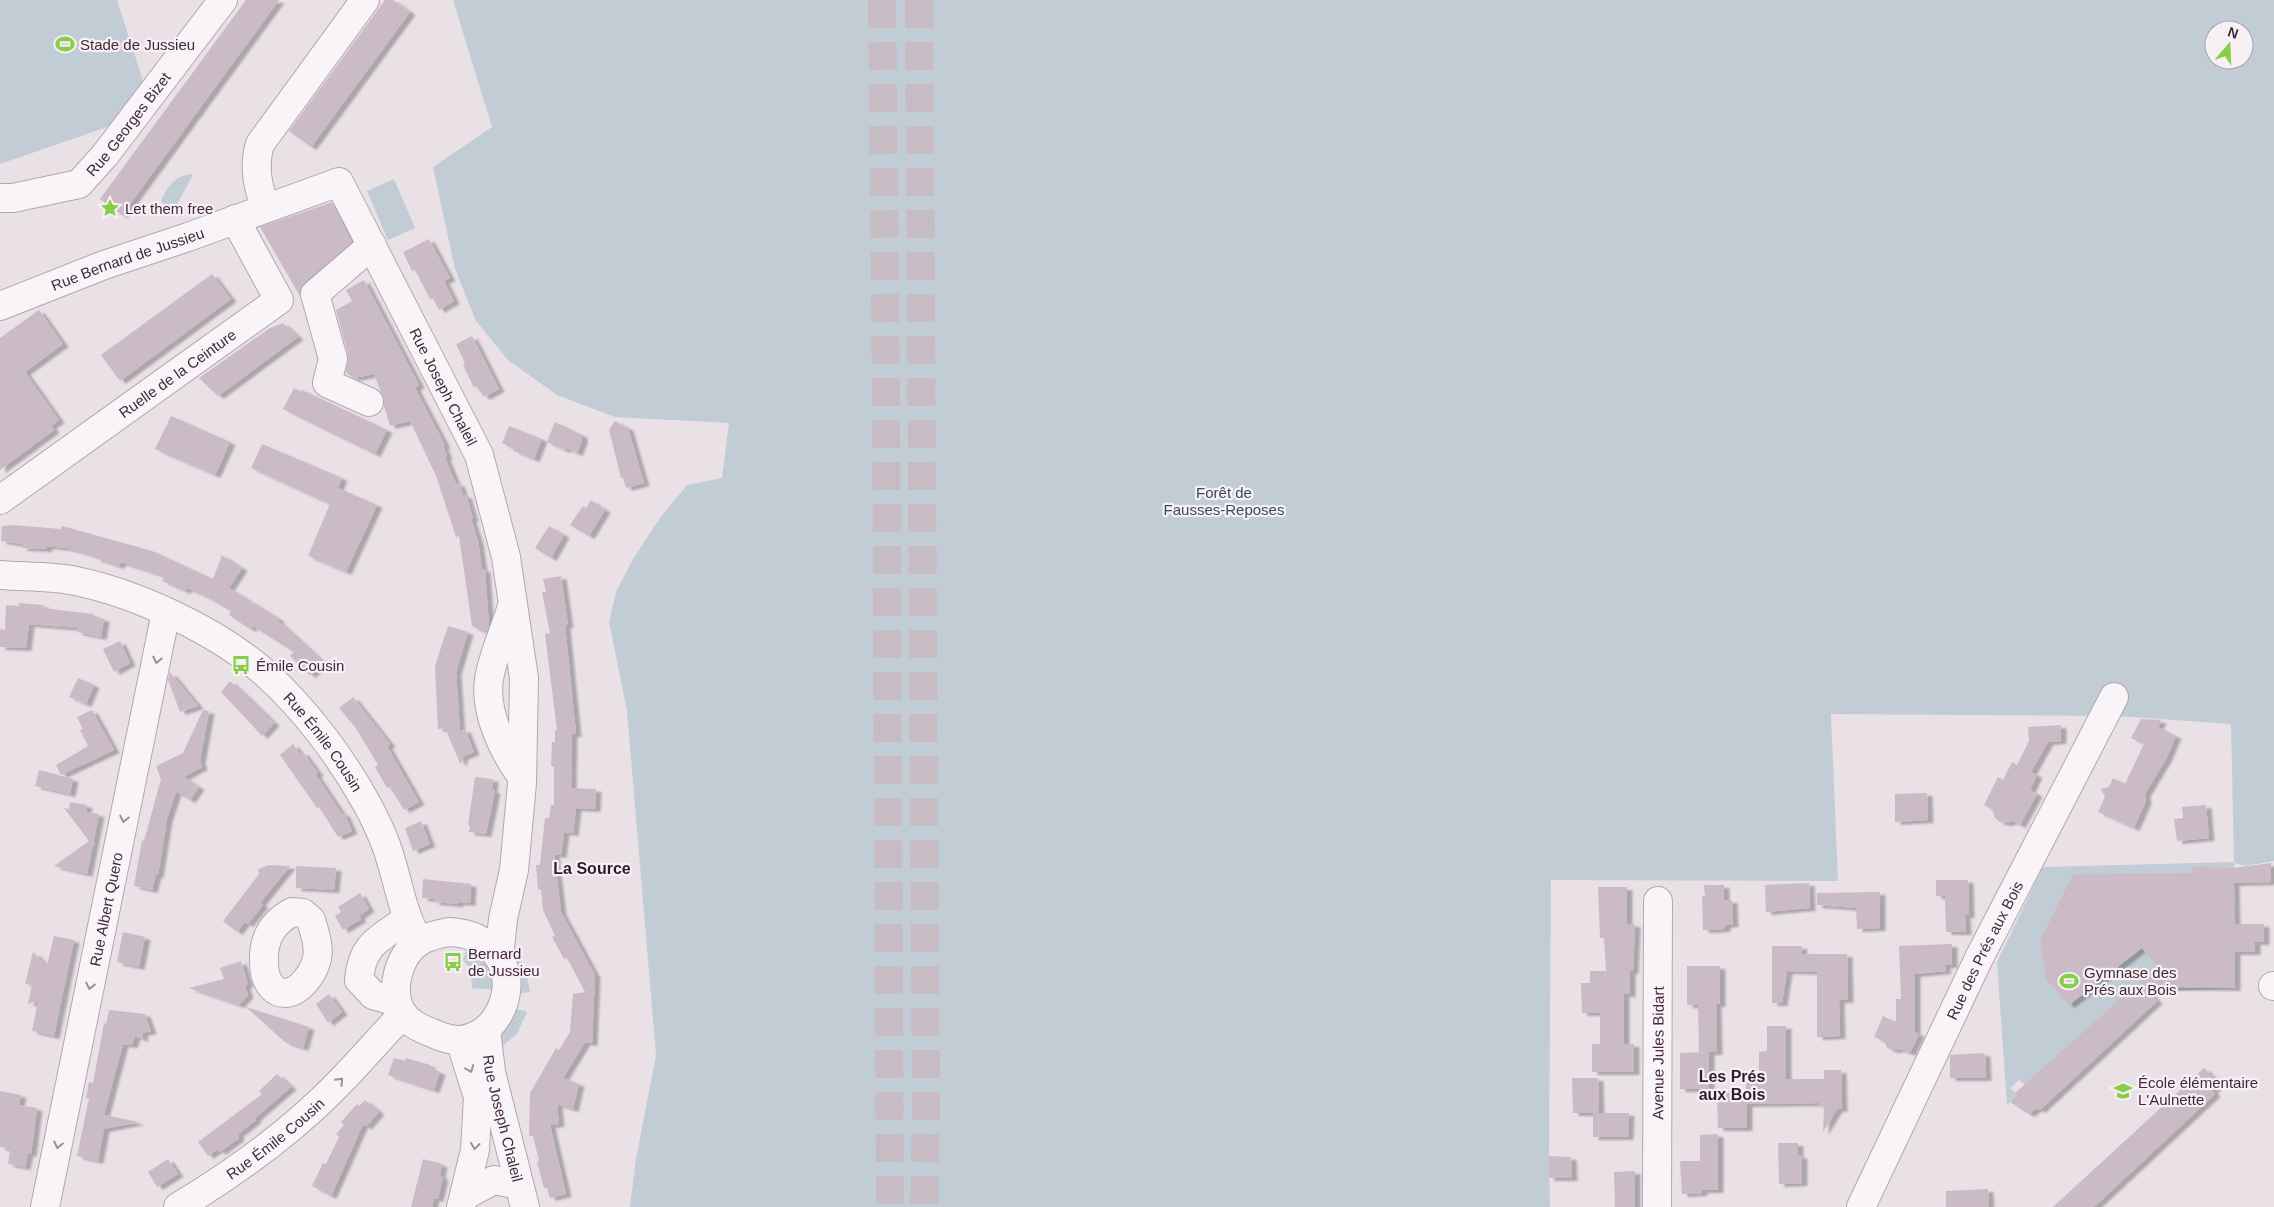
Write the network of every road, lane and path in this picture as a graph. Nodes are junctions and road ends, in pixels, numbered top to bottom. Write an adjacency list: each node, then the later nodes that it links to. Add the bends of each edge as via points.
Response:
1 (223, 0): 4 (street, Rue Georges Bizet, via 105,155 79,184)
2 (365, 0): 5 (street, via 260,144 255,159 258,189)
3 (340, 182): 5 (street, Rue Bernard de Jussieu); 7 (street, Rue Joseph Chaleil)
4 (0, 198)
5 (265, 208): 6 (street, Rue Bernard de Jussieu)
6 (235, 220): 8 (street, Rue Bernard de Jussieu, via 104,265); 10 (street, Ruelle de la Ceinture, via 279,300)
7 (372, 245): 9 (street, via 315,294 333,359 327,383); 15 (street, Rue Joseph Chaleil, via 478,455 506,557 524,678 522,779 514,870)
8 (0, 306)
9 (369, 402)
10 (0, 500)
11 (0, 575): 12 (street, Rue Émile Cousin, via 73,580 120,593)
12 (166, 612): 16 (street, Rue Émile Cousin, via 247,658 278,686 324,738 366,804 386,844); 26 (street, Rue Albert Quero, one-way to 26)
13 (2114, 697): 29 (street, Rue des Prés aux Bois, via 1979,958)
14 (1658, 900): 28 (street, Avenue Jules Bidart)
15 (503, 919): 17 (street); 18 (street, Rue Joseph Chaleil)
16 (413, 931): 17 (street, via 434,934 463,932); 20 (street, via 371,945); 21 (street, via 397,976)
17 (476, 937): 18 (street)
18 (499, 957): 22 (street, via 505,972 506,998 497,1018)
19 (318, 958): 20 (street)
20 (360, 966): 21 (street, via 359,980 373,995)
21 (400, 1008): 23 (street, via 414,1026 437,1036); 27 (street, Rue Émile Cousin, one-way to 21, via 277,1139 327,1095)
22 (486, 1029): 23 (street, via 474,1037); 24 (street, Rue Joseph Chaleil, via 491,1072)
23 (460, 1040): 25 (street, one-way to 25, via 478,1097 475,1150)
24 (522, 1196): 25 (street, via 494,1180)
25 (463, 1201)
26 (45, 1207)
27 (178, 1207)
28 (1658, 1207)
29 (1861, 1207)

